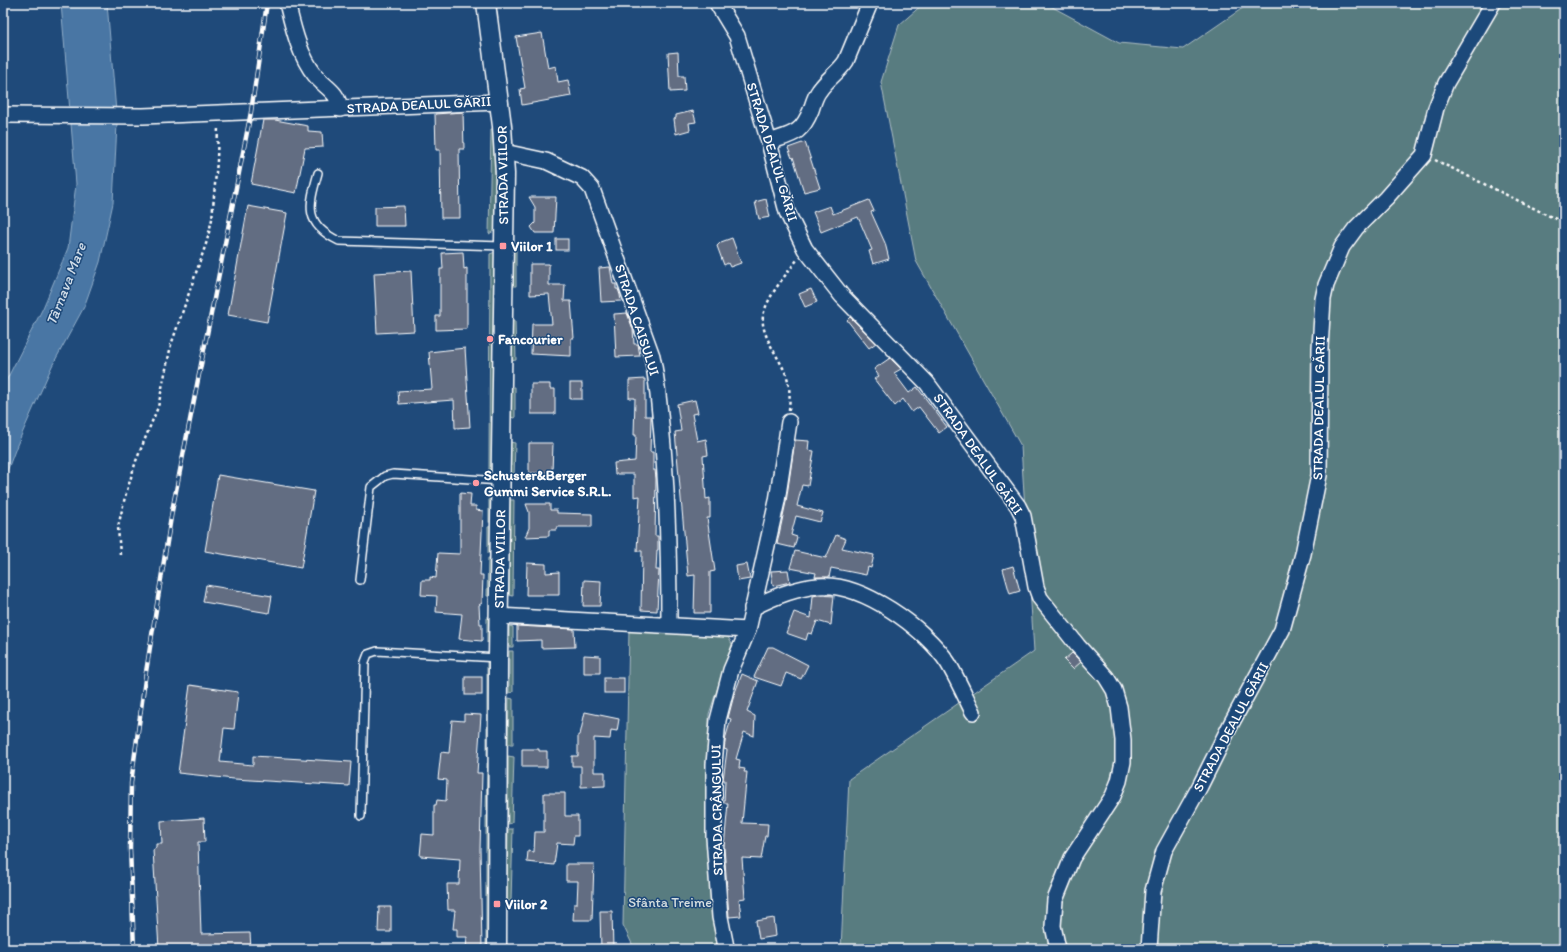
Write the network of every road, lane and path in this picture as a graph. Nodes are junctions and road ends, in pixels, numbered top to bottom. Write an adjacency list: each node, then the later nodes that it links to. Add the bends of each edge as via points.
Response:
1 (287, 3): 7 (street, STRADA DEALUL GĂRII, via 298,42 307,62 315,75 339,100)
2 (486, 3): 6 (street, STRADA VIILOR)
3 (717, 3): 10 (street, STRADA DEALUL GĂRII, via 737,36)
4 (870, 3): 10 (street, via 846,61 818,92 806,123 801,129)
5 (1493, 3): 12 (street, STRADA DEALUL GĂRII, via 1446,83 1436,108)
6 (499, 102): 7 (street, STRADA DEALUL GĂRII); 11 (street, STRADA VIILOR)
7 (340, 109): 8 (street)
8 (219, 113): 9 (street); 19 (path, via 218,161 212,219 207,241 171,345 158,407 125,497 118,527)
9 (3, 116)
10 (769, 142): 16 (street, STRADA DEALUL GĂRII, via 787,212)
11 (504, 152): 15 (street, STRADA VIILOR); 23 (street, STRADA CAISULUI, via 546,161 582,178 592,189 649,349 656,371 664,458)
12 (1424, 154): 14 (path); 31 (street, STRADA DEALUL GĂRII, via 1356,228 1342,247 1326,285 1320,348 1320,476 1303,554 1282,630 1164,851 1153,891)
13 (318, 172): 15 (lane, via 310,200 313,220 319,229 339,241)
14 (1564, 223)
15 (503, 246): 18 (street, STRADA VIILOR)
16 (805, 249): 17 (path, via 775,289 764,312 762,323 787,378 790,394); 30 (street, STRADA DEALUL GĂRII, via 842,296 927,383 1018,506 1023,516 1040,598 1114,690 1123,740 1119,781 1113,796 1072,858 1055,900 1053,926)
17 (789, 422): 21 (street, STRADA CRÂNGULUI, via 776,501)
18 (501, 481): 20 (lane, via 393,474 385,476 371,488); 22 (street, STRADA VIILOR)
19 (120, 555)
20 (360, 580)
21 (752, 608): 24 (street, STRADA CRÂNGULUI); 26 (street, via 772,598 820,585 846,588 871,598 901,617 925,637 947,663)
22 (499, 616): 23 (street); 25 (street, STRADA VIILOR)
23 (669, 625): 24 (street)
24 (748, 630): 28 (street, STRADA CRÂNGULUI, via 731,670 718,720 714,764 715,844 720,917)
25 (498, 658): 27 (lane, via 377,651 368,654 365,662); 29 (street, STRADA VIILOR)
26 (973, 712)
27 (361, 816)
28 (726, 948)
29 (497, 949)
30 (1058, 949)
31 (1149, 949)

